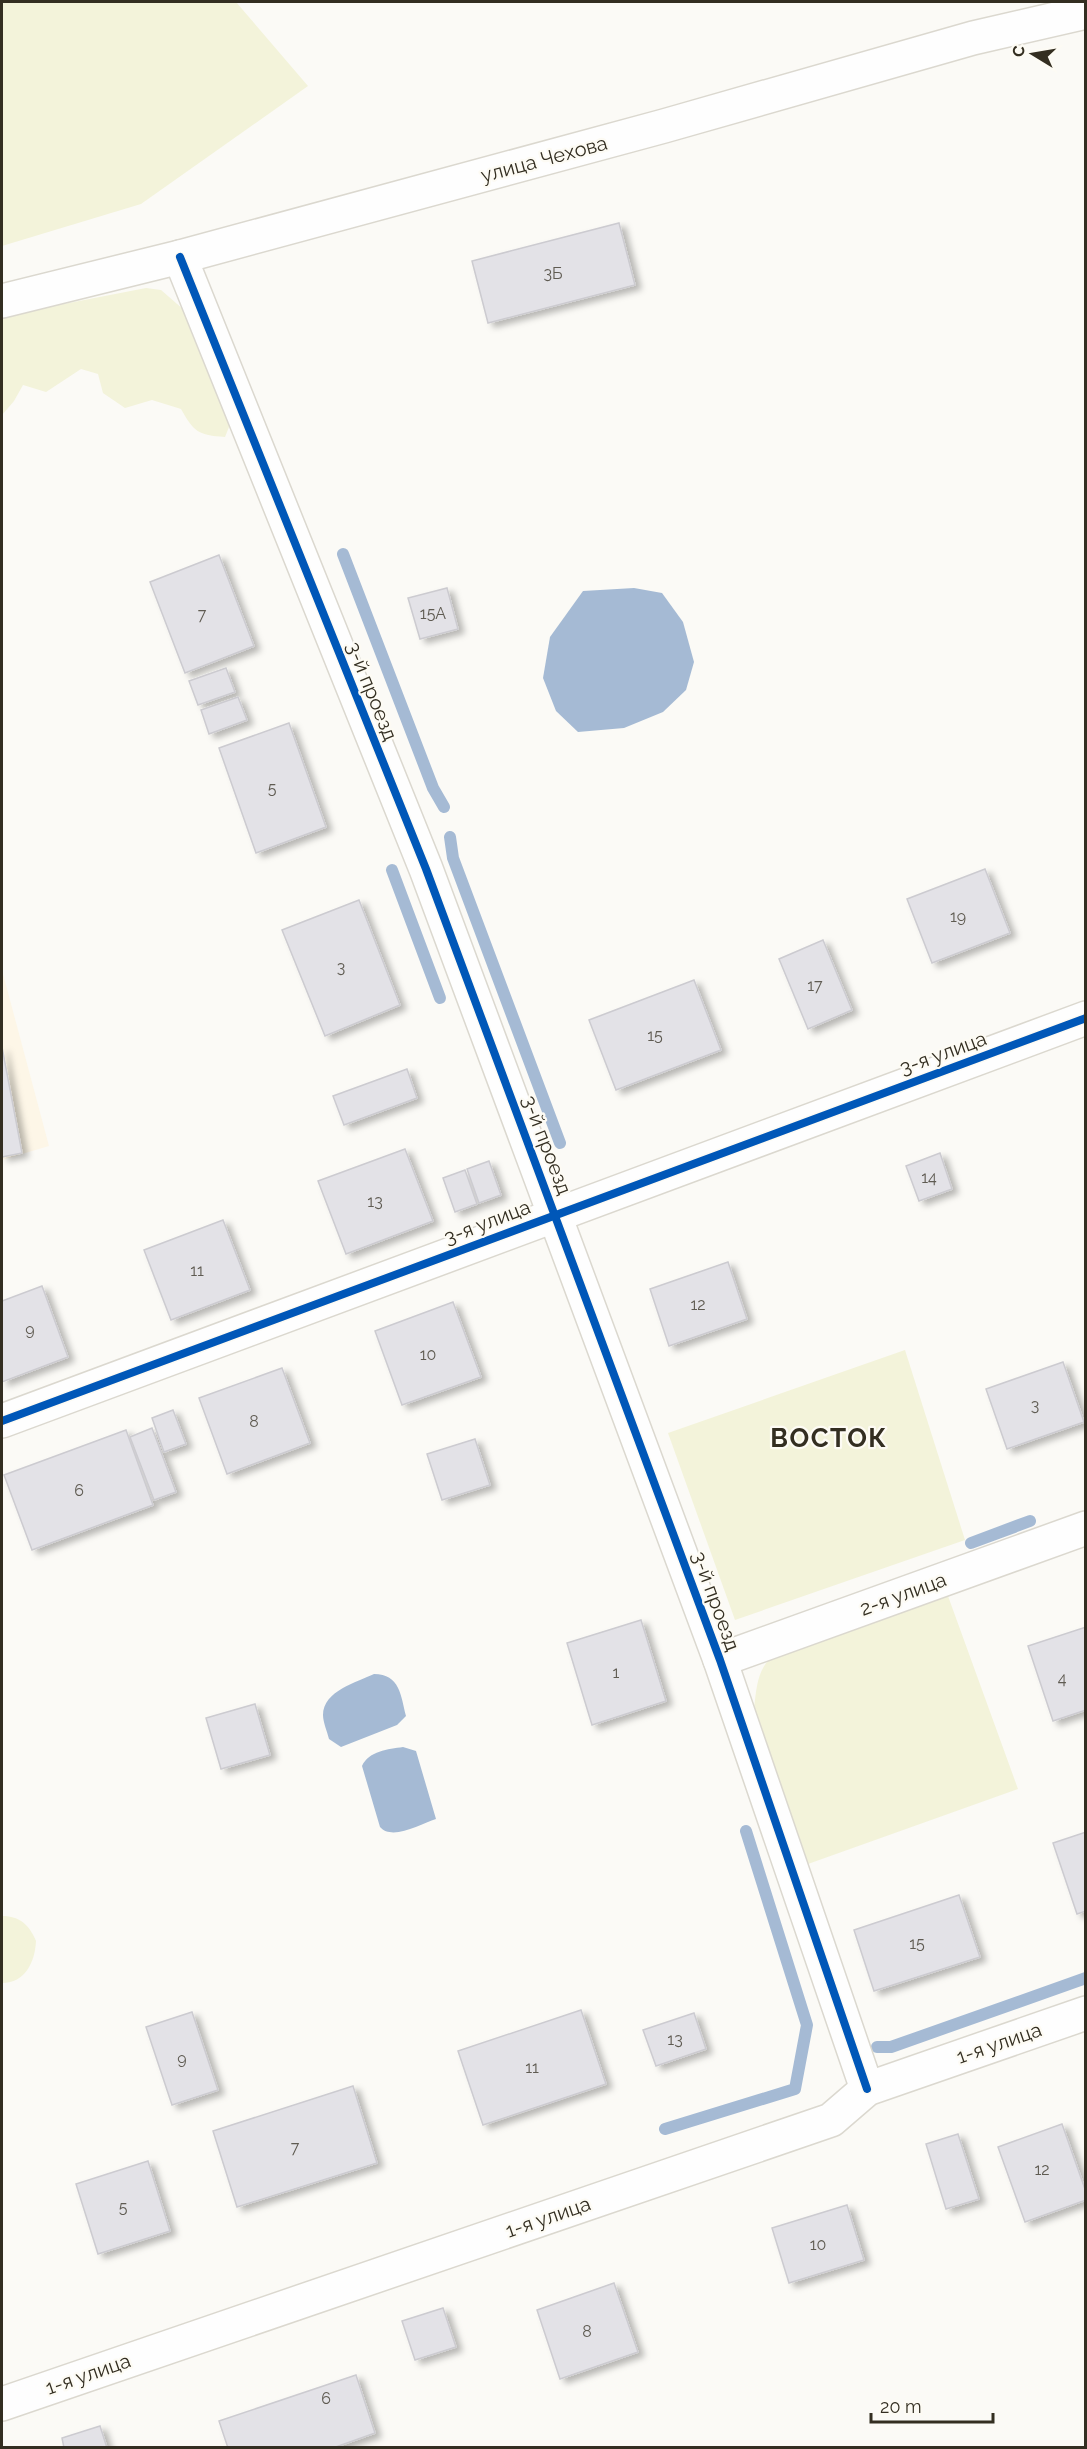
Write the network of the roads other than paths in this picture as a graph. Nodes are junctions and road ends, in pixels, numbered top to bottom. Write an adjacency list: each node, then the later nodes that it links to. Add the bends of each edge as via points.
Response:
1 (1086, 12): 2 (street, улица Чехова, via 973,38)
2 (180, 256): 3 (street, улица Чехова); 5 (street, 3-й проезд, via 426,870)
3 (2, 301)
4 (1086, 1018): 5 (street, 3-я улица)
5 (555, 1214): 6 (street, 3-я улица); 8 (street, 3-й проезд)
6 (2, 1421)
7 (1086, 1528): 8 (street, 2-я улица)
8 (720, 1660): 10 (street, 3-й проезд)
9 (1086, 2013): 10 (street, 1-я улица)
10 (867, 2089): 11 (street, 1-я улица, via 831,2120)
11 (2, 2404)

